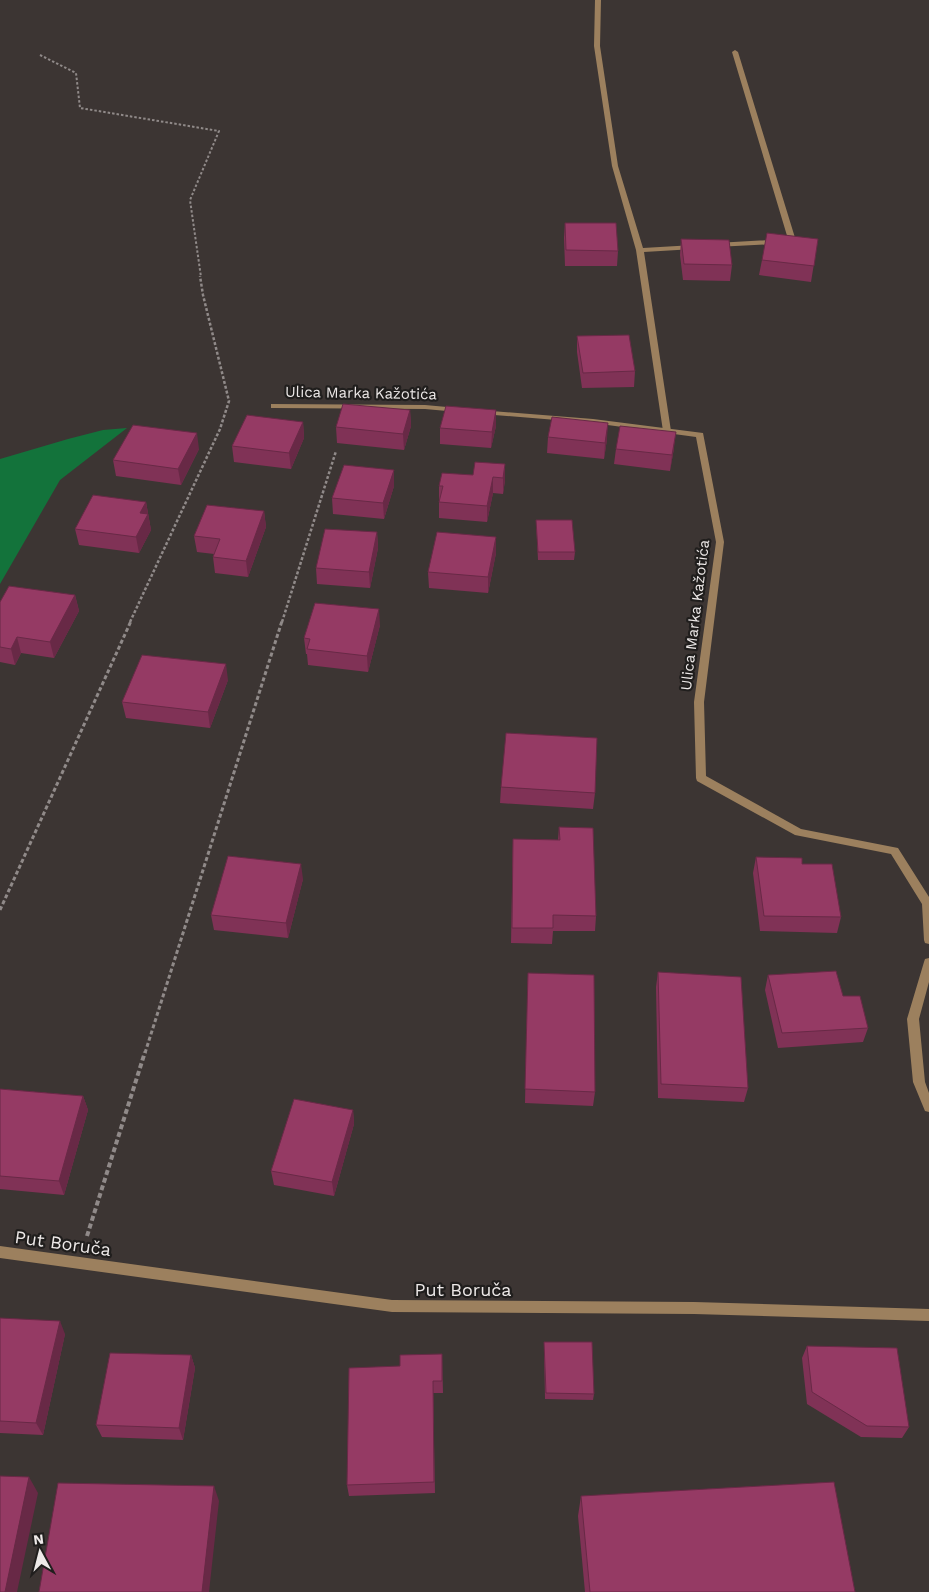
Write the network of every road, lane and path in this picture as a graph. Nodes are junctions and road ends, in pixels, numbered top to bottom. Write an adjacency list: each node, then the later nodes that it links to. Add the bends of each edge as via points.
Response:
1 (598, 0): 4 (street, via 597,46 615,166)
2 (735, 52): 4 (street, via 792,240)
3 (40, 55): 11 (path, via 76,72 80,108 219,131 190,200 203,295 229,401 220,429)
4 (640, 250): 8 (street)
5 (274, 406): 6 (street, Ulica Marka Kažotića)
6 (464, 410)
7 (474, 411): 8 (street, Ulica Marka Kažotića)
8 (667, 431): 10 (street, Ulica Marka Kažotića, via 700,435 720,542 699,702 701,778 800,832 894,851)
9 (336, 451): 16 (path)
10 (928, 902): 12 (street)
11 (0, 910)
12 (929, 940)
13 (929, 962): 14 (street, via 913,1019 919,1082)
14 (929, 1107)
15 (0, 1252): 16 (street, Put Boruča)
16 (78, 1263): 17 (street, Put Boruča, via 392,1306 694,1308)
17 (929, 1315)

